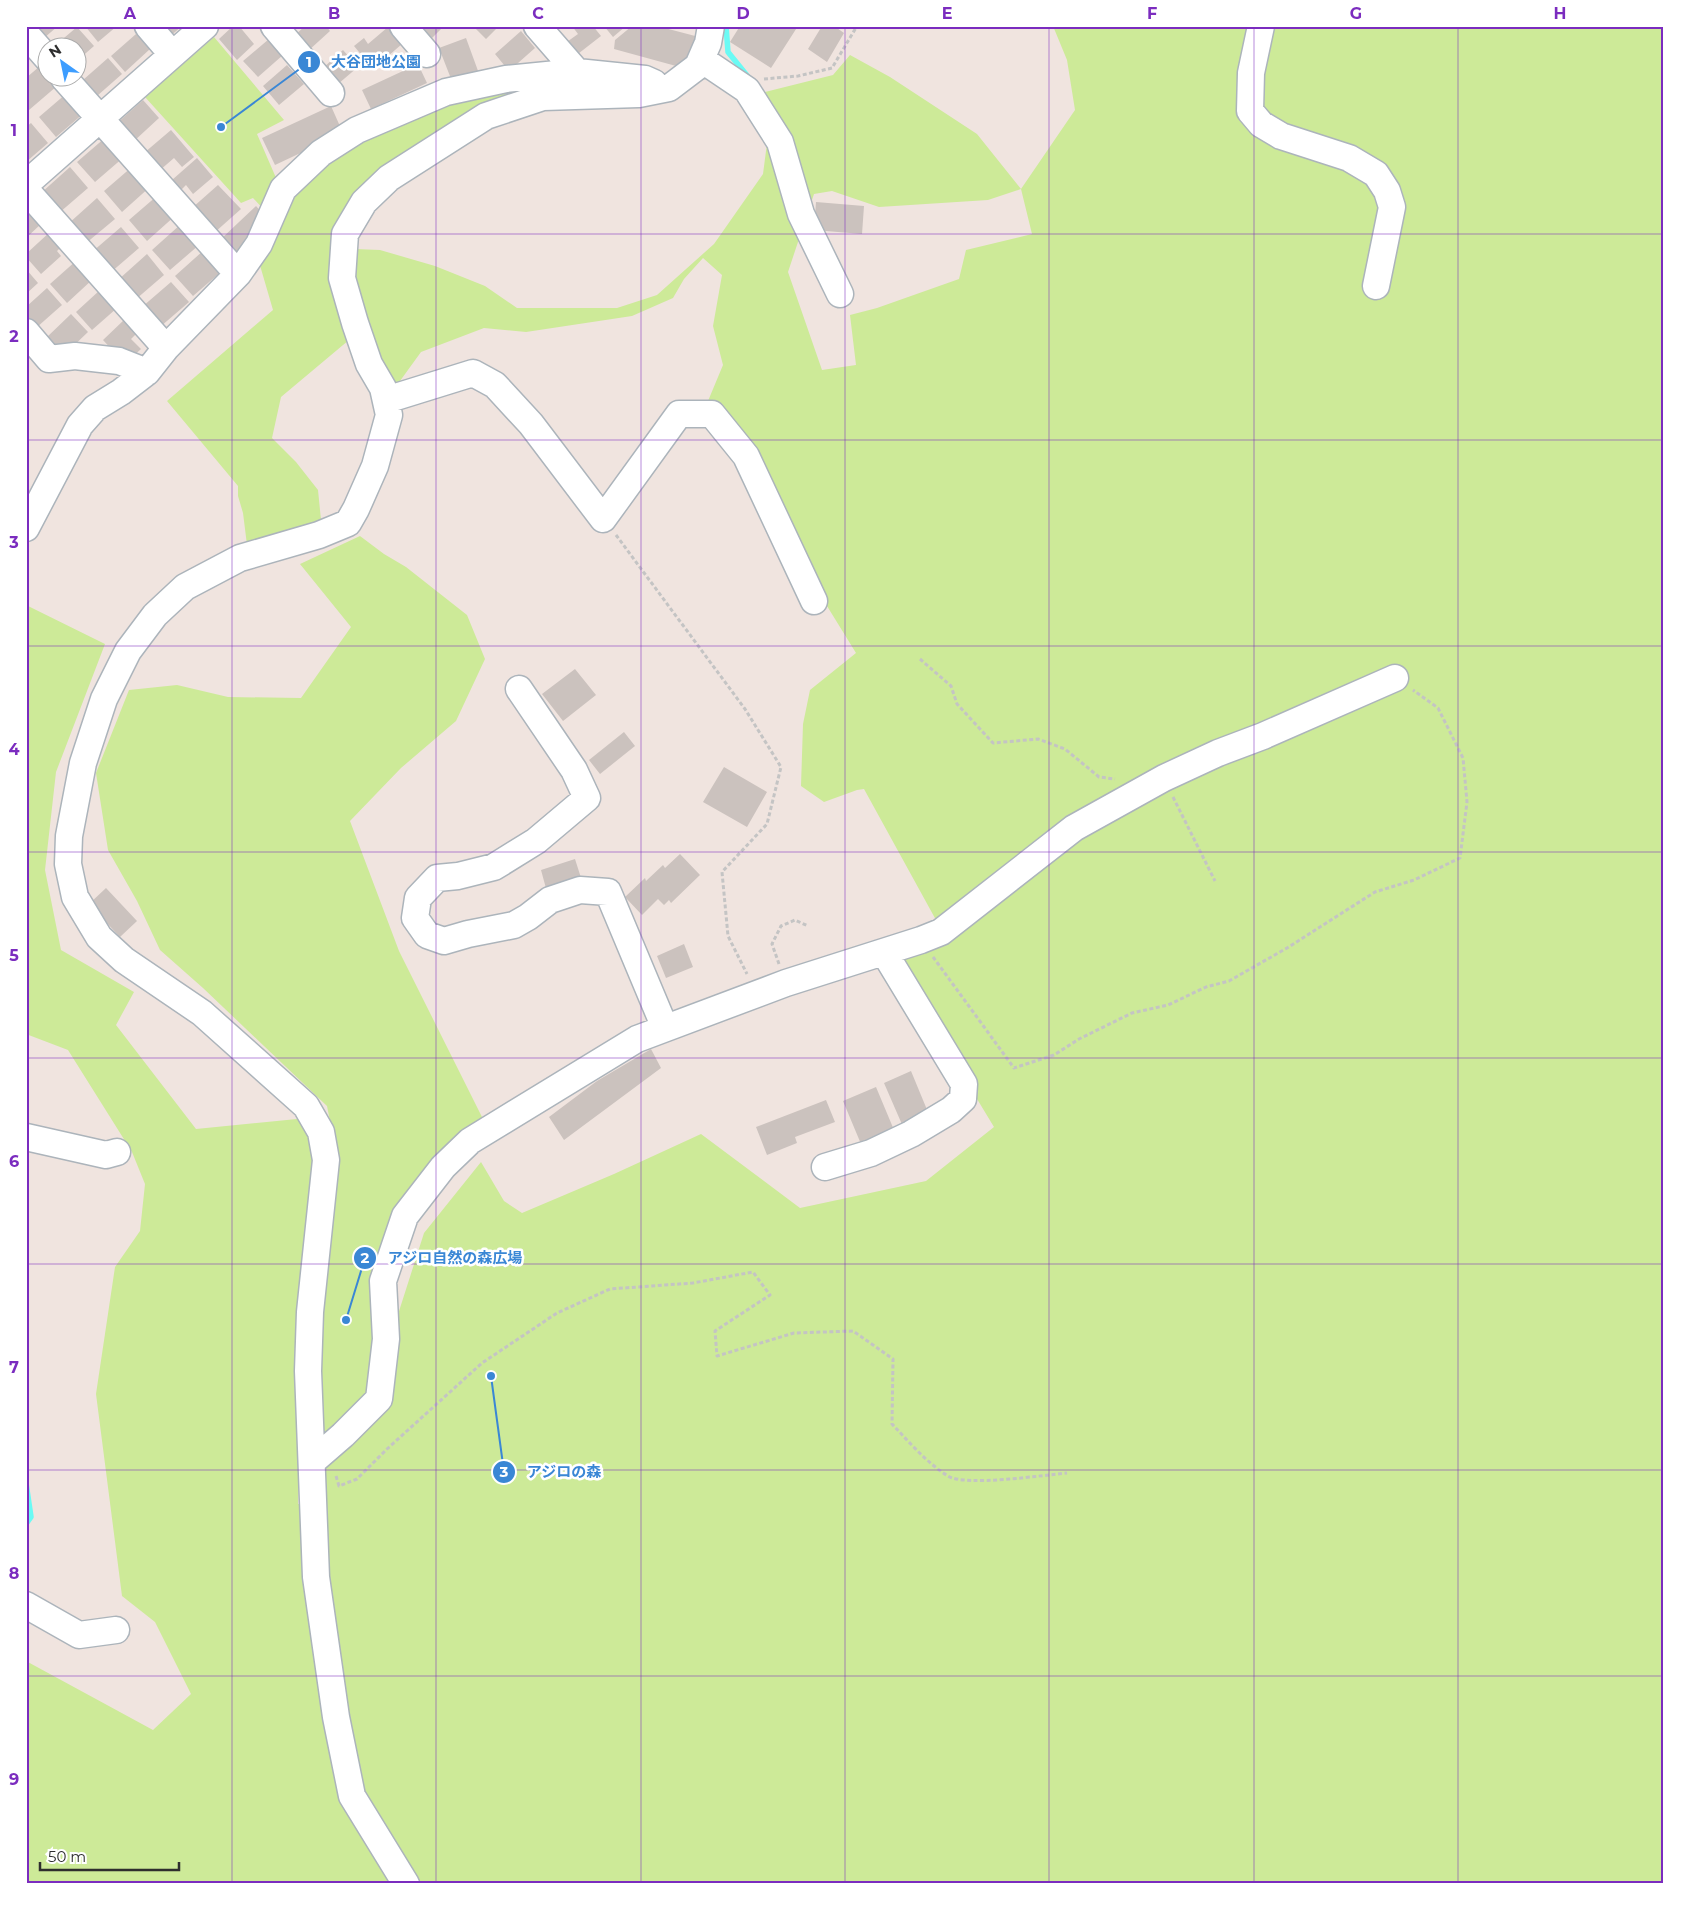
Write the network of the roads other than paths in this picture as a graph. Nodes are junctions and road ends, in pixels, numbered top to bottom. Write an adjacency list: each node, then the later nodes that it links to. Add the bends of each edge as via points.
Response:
1 (148, 26): 10 (street)
2 (205, 26): 10 (street)
3 (274, 26): 16 (street)
4 (403, 26): 11 (street)
5 (537, 26): 13 (street)
6 (711, 26): 12 (street)
7 (1261, 26): 21 (street, via 1251,73 1250,111 1261,124 1281,136 1349,158 1363,166 1376,174 1388,191 1392,208)
8 (26, 34): 9 (street)
9 (38, 48)
10 (172, 54): 17 (street)
11 (427, 54)
12 (701, 59): 15 (street, via 698,66); 22 (street, via 747,90 780,142 801,214)
13 (577, 72): 15 (street, via 645,79); 20 (street, via 506,78 446,92 357,130 321,153 283,189 259,244)
14 (73, 88): 17 (street)
15 (668, 88): 26 (street, via 639,94 543,97 486,116 389,178 364,202 345,234 342,278 369,364)
16 (331, 93)
17 (100, 119): 18 (street); 20 (street)
18 (26, 184)
19 (26, 190): 24 (street)
20 (238, 274): 24 (street)
21 (1376, 286)
22 (840, 294)
23 (26, 332): 25 (street, via 49,359 75,356 119,361)
24 (166, 348): 25 (street)
25 (147, 372): 27 (street, via 95,408 80,425)
26 (386, 400): 28 (street, via 473,373 481,377 495,385 531,424 604,519 679,414 712,414 746,456); 36 (street, via 390,415 375,466 348,523 319,536 240,558 185,587 155,615 134,644 104,700 83,763 69,836 68,864 75,897 99,937 124,960 202,1013 306,1106 321,1132 326,1160 308,1359)
27 (26, 528)
28 (814, 601)
29 (1395, 678): 31 (street, via 1164,778 1074,828 941,932)
30 (518, 689): 32 (street, via 574,770 587,798 536,841 494,867 436,878 418,898 415,918 427,935 444,941 514,925 550,900 580,890 608,892)
31 (884, 952): 32 (street); 35 (street, via 964,1084 962,1099 951,1110 911,1134 870,1153)
32 (665, 1028): 36 (street, via 637,1039 470,1142 443,1167 405,1216 383,1280 386,1338 379,1399 343,1435)
33 (26, 1137): 34 (street, via 106,1155)
34 (117, 1152)
35 (825, 1167)
36 (323, 1464): 39 (street, via 316,1577 336,1717 352,1796)
37 (26, 1605): 38 (street, via 79,1635)
38 (116, 1630)
39 (406, 1884)

